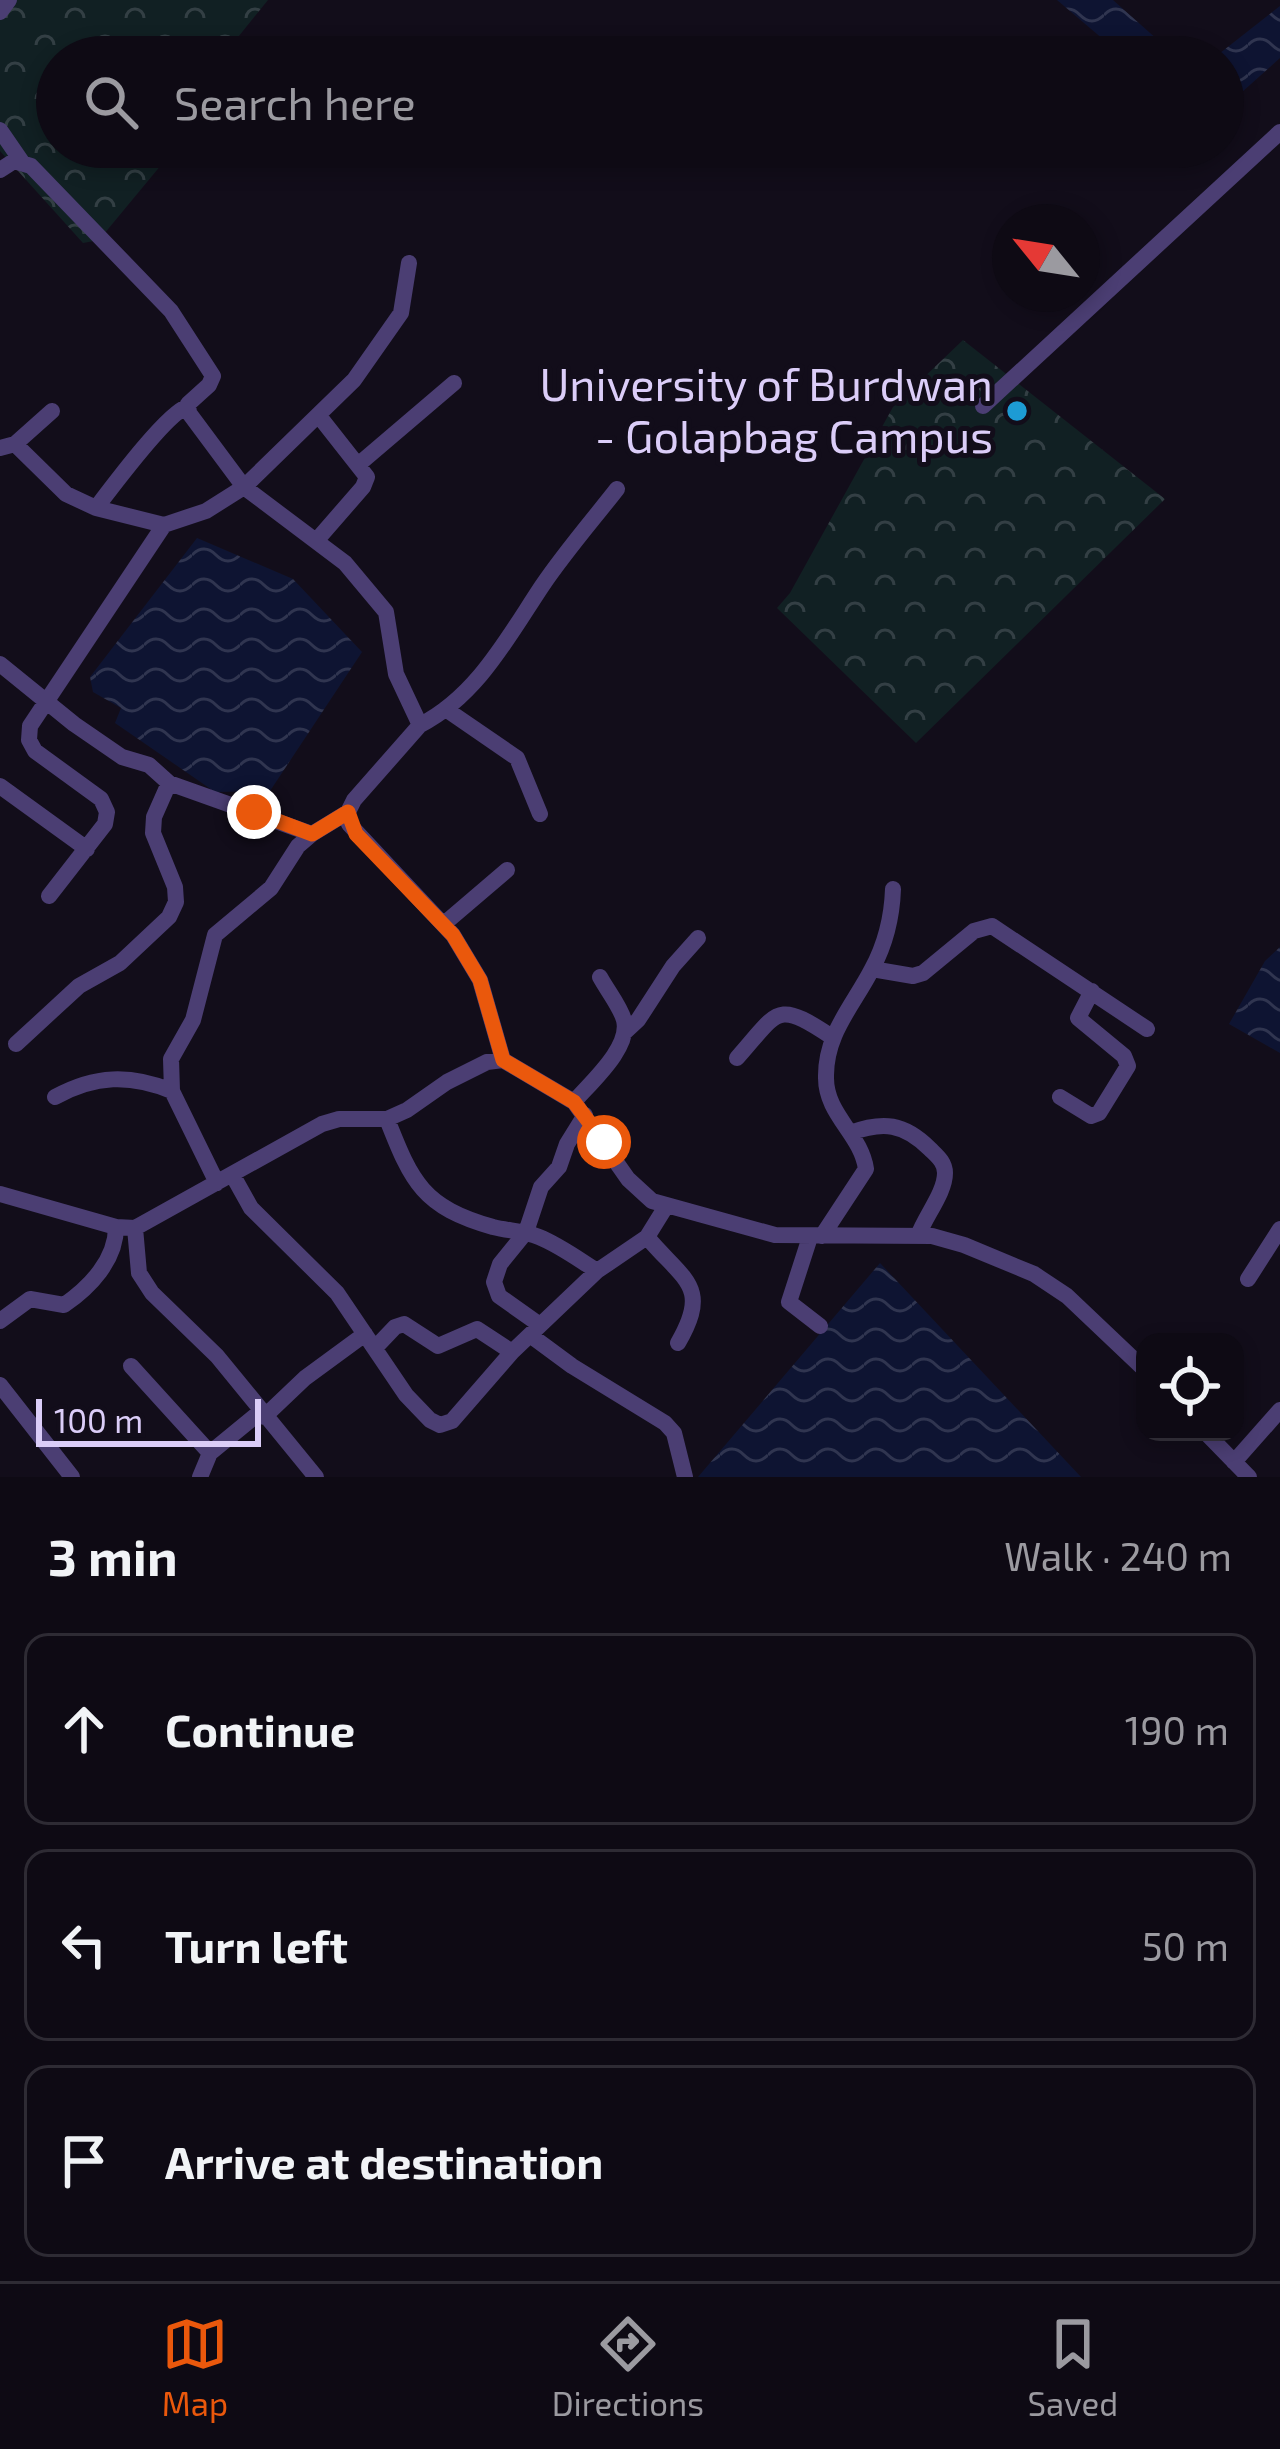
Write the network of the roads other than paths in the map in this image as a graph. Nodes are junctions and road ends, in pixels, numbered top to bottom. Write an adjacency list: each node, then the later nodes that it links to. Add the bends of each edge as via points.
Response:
1 (10, 0): 2 (street)
2 (0, 12)
3 (0, 130): 5 (street)
4 (1280, 132): 6 (street)
5 (22, 162): 8 (street); 12 (street, via 182,325 213,376)
6 (1244, 165)
7 (1241, 168): 11 (street)
8 (0, 170)
9 (409, 263): 14 (street, via 393,329)
10 (454, 383): 16 (street)
11 (983, 406)
12 (187, 407): 17 (street); 19 (street)
13 (52, 411): 15 (street)
14 (319, 416): 16 (street); 17 (street)
15 (8, 446): 19 (street)
16 (359, 464): 21 (street, via 363,488)
17 (244, 487): 20 (street); 21 (street)
18 (617, 489): 24 (street)
19 (96, 508): 20 (street)
20 (164, 525): 23 (street)
21 (316, 541): 25 (street, via 386,612 396,674)
22 (0, 664): 23 (street)
23 (44, 700): 26 (street); 31 (street, via 30,726 35,751 107,812)
24 (447, 710): 25 (street); 29 (street, via 517,758)
25 (421, 725): 28 (street)
26 (169, 783): 30 (street); 43 (street, via 153,832 175,887 169,917)
27 (0, 786): 31 (street)
28 (348, 812): 30 (street); 35 (street, via 356,834)
29 (540, 814)
30 (312, 834): 46 (street, via 271,887 214,935 194,1020 171,1059)
31 (87, 849): 34 (street)
32 (507, 870): 35 (street)
33 (893, 889): 37 (street, via 892,917)
34 (49, 896)
35 (445, 923): 45 (street, via 480,980)
36 (698, 938): 41 (street)
37 (872, 969): 39 (street, via 923,973 974,931 992,926); 42 (street)
38 (600, 977): 41 (street)
39 (1092, 991): 40 (street); 48 (street, via 1078,1018 1128,1066 1091,1116)
40 (1147, 1029)
41 (624, 1033): 49 (street)
42 (832, 1036): 44 (street, via 784,1012); 51 (street, via 827,1096)
43 (16, 1044)
44 (737, 1058)
45 (503, 1060): 49 (street); 50 (street)
46 (172, 1091): 47 (street, via 123,1076); 52 (street)
47 (55, 1096)
48 (1060, 1097)
49 (580, 1109): 54 (street, via 628,1179); 57 (street)
50 (387, 1119): 52 (street, via 322,1124); 57 (street, via 418,1187 471,1221)
51 (850, 1133): 58 (street, via 900,1126 943,1162 941,1189); 59 (street, via 866,1169)
52 (224, 1179): 55 (street); 66 (street, via 337,1293)
53 (0, 1194): 55 (street)
54 (665, 1208): 59 (street, via 776,1235); 60 (street)
55 (125, 1227): 63 (street, via 78,1296 64,1305 30,1299); 73 (street, via 152,1293)
56 (1280, 1229): 62 (street)
57 (526, 1232): 61 (street); 65 (street, via 500,1264 495,1291)
58 (918, 1235): 59 (street); 69 (street, via 1034,1274)
59 (816, 1236): 64 (street, via 789,1302)
60 (647, 1238): 61 (street); 67 (street, via 695,1300)
61 (597, 1270): 65 (street)
62 (1248, 1279)
63 (0, 1321)
64 (820, 1326)
65 (535, 1330): 68 (street); 80 (street, via 572,1366 665,1423)
66 (370, 1341): 68 (street, via 404,1324 438,1346 477,1329); 68 (street, via 406,1395 440,1425); 73 (street, via 305,1378)
67 (678, 1343)
68 (512, 1352)
69 (1136, 1362)
70 (131, 1366): 75 (street)
71 (0, 1385): 77 (street)
72 (1280, 1410): 76 (street)
73 (262, 1415): 75 (street); 79 (street)
74 (1214, 1441): 76 (street)
75 (211, 1453): 78 (street)
76 (1234, 1462): 81 (street)
77 (72, 1477)
78 (200, 1477)
79 (316, 1477)
80 (685, 1477)
81 (1249, 1477)

